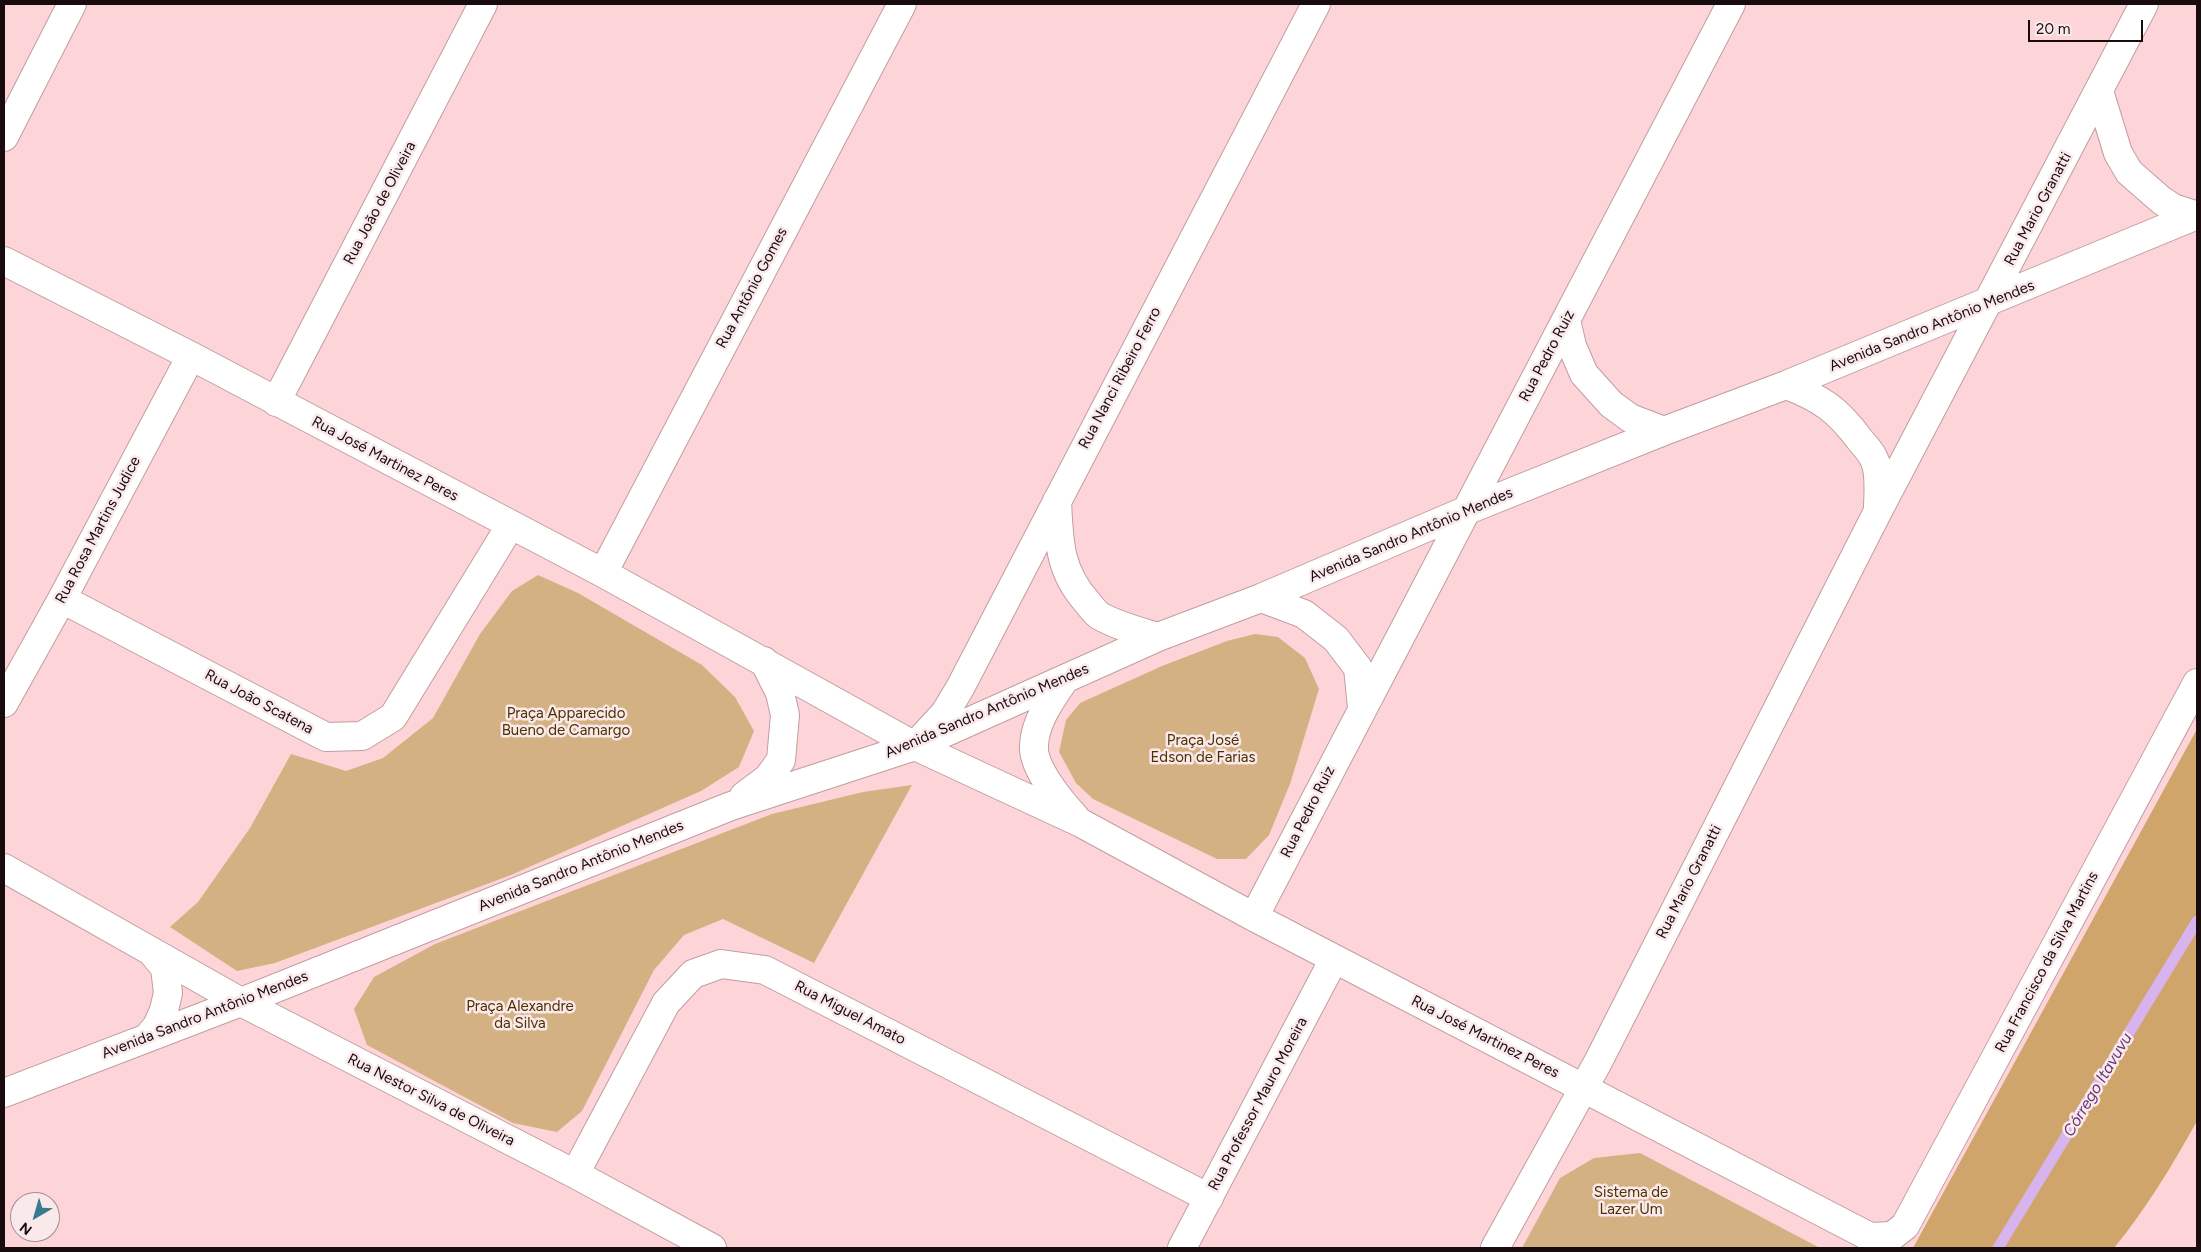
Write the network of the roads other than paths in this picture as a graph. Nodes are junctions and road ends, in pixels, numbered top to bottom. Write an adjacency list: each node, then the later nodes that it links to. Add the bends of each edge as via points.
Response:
1 (72, 4): 8 (street)
2 (484, 4): 15 (street, Rua João de Oliveira)
3 (902, 4): 21 (street, Rua Antônio Gomes)
4 (1316, 4): 17 (street, Rua Nanci Ribeiro Ferro)
5 (1731, 4): 12 (street, Rua Pedro Ruiz)
6 (2144, 4): 7 (street, Rua Mario Granatti)
7 (2100, 91): 9 (street, via 2114,145 2130,172 2161,200); 11 (street, Rua Mario Granatti)
8 (4, 137)
9 (2196, 215): 11 (street, Avenida Sandro Antônio Mendes)
10 (4, 261): 13 (street, Rua José Martinez Peres)
11 (1989, 302): 14 (street, Avenida Sandro Antônio Mendes); 19 (street, Rua Mario Granatti)
12 (1566, 320): 16 (street, via 1572,346 1584,374 1611,404 1630,418); 18 (street, Rua Pedro Ruiz)
13 (191, 356): 15 (street, Rua José Martinez Peres); 23 (street, Rua Rosa Martins Judice)
14 (1786, 385): 16 (street, Avenida Sandro Antônio Mendes); 19 (street, Rua Mario Granatti, via 1812,395 1830,407 1849,425 1875,459 1879,481)
15 (276, 402): 20 (street, Rua José Martinez Peres)
16 (1664, 432): 18 (street, Avenida Sandro Antônio Mendes)
17 (1057, 500): 24 (street, via 1064,566 1077,591 1098,614 1119,625); 30 (street, Rua Nanci Ribeiro Ferro, via 960,688 945,713)
18 (1466, 512): 22 (street, Avenida Sandro Antônio Mendes); 29 (street, Rua Pedro Ruiz)
19 (1877, 513): 39 (street, Rua Mario Granatti)
20 (510, 526): 21 (street, Rua José Martinez Peres); 23 (street, Rua João Scatena, via 393,717 362,736 326,737)
21 (602, 573): 25 (street, Rua José Martinez Peres)
22 (1261, 598): 24 (street, Avenida Sandro Antônio Mendes); 29 (street, via 1304,614 1336,639 1358,668)
23 (62, 599): 28 (street, Rua Rosa Martins Judice)
24 (1158, 637): 26 (street, Avenida Sandro Antônio Mendes)
25 (764, 661): 30 (street, Rua José Martinez Peres); 31 (street, via 780,694 785,714 781,760 768,778)
26 (1065, 679): 30 (street, Avenida Sandro Antônio Mendes); 32 (street, Rua José Martinez Peres, via 1046,707 1033,746 1049,785)
27 (2197, 683): 43 (street, Rua Francisco da Silva Martins, via 1905,1226)
28 (4, 703)
29 (1362, 707): 34 (street, Rua Pedro Ruiz)
30 (914, 746): 31 (street, Avenida Sandro Antônio Mendes); 32 (street, Rua José Martinez Peres)
31 (731, 806): 37 (street, Avenida Sandro Antônio Mendes)
32 (1082, 823): 34 (street, Rua José Martinez Peres)
33 (4, 868): 35 (street, Rua Nestor Silva de Oliveira)
34 (1254, 917): 36 (street, Rua José Martinez Peres)
35 (151, 951): 37 (street, Rua Nestor Silva de Oliveira); 38 (street, Rua Nestor Silva de Oliveira, via 165,968 168,993 157,1026)
36 (1334, 959): 39 (street, Rua José Martinez Peres); 42 (street, Rua Professor Mauro Moreira)
37 (241, 1002): 38 (street, Avenida Sandro Antônio Mendes); 41 (street, Rua Nestor Silva de Oliveira)
38 (147, 1038): 40 (street, Avenida Sandro Antônio Mendes)
39 (1584, 1088): 43 (street, Rua José Martinez Peres, via 1870,1237); 46 (street, Rua Mario Granatti)
40 (4, 1093)
41 (575, 1174): 42 (street, Rua Miguel Amato, via 666,1003 693,974 721,964 765,970); 44 (street, Rua Nestor Silva de Oliveira)
42 (1208, 1198): 45 (street, Rua Professor Mauro Moreira)
43 (1892, 1236)
44 (712, 1248)
45 (1182, 1248)
46 (1495, 1248)

